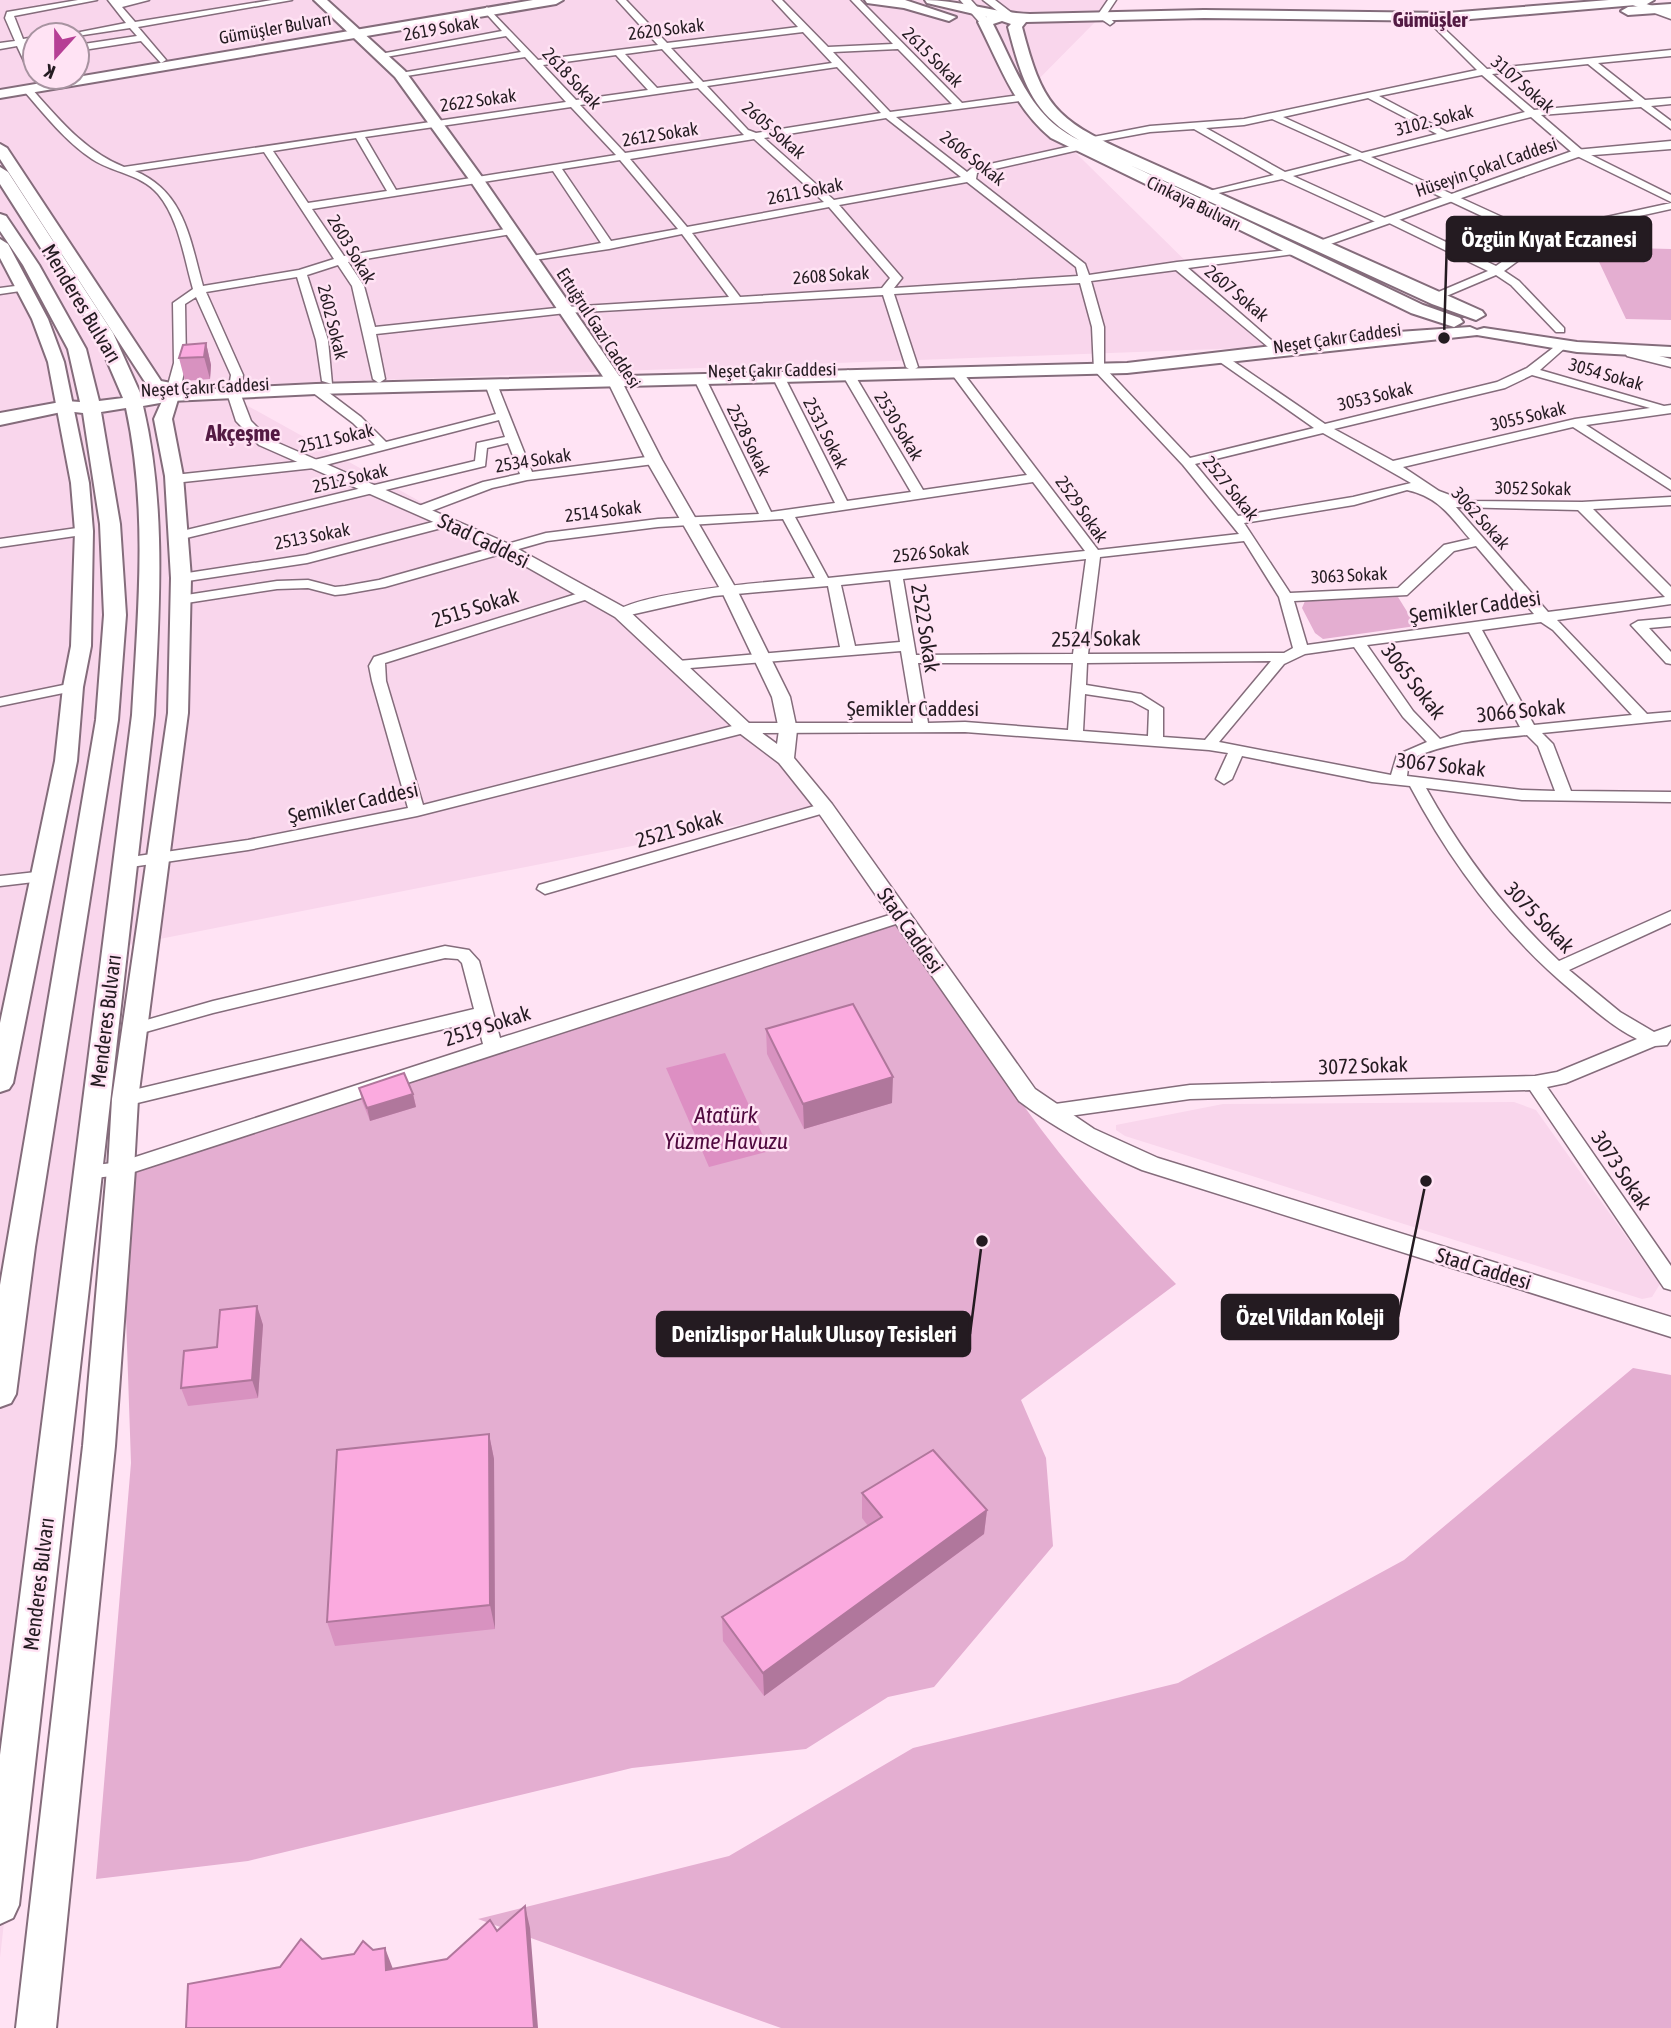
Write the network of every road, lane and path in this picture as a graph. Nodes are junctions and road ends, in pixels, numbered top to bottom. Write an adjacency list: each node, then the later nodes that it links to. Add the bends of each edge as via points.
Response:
1 (93, 0): 31 (street, via 16,12 9,18)
2 (145, 0): 16 (street)
3 (288, 0): 23 (street)
4 (320, 0): 26 (main road, Ertuğrul Gazi Caddesi)
5 (507, 0): 26 (main road, Gümüşler Bulvarı)
6 (555, 0): 19 (main road, Gümüşler Bulvarı)
7 (621, 0): 33 (street, 2605 Sokak)
8 (778, 0): 25 (street, 2606 Sokak)
9 (855, 0): 36 (street, 2615 Sokak)
10 (872, 0): 24 (main road)
11 (932, 0): 24 (main road)
12 (965, 0): 24 (street)
13 (988, 0): 24 (street)
14 (1112, 0): 21 (street)
15 (1625, 1): 17 (main road); 21 (main road, via 1447,17)
16 (114, 2): 23 (street)
17 (1648, 5): 18 (main road); 20 (street); 22 (main road)
18 (1671, 8)
19 (487, 10): 26 (main road, Gümüşler Bulvarı); 29 (street, 2618 Sokak)
20 (1671, 16)
21 (1106, 20): 22 (main road); 24 (main road); 28 (main road)
22 (1434, 23): 45 (street, 3107 Sokak)
23 (132, 25): 27 (street); 30 (street)
24 (1006, 26): 61 (main road, Cinkaya Bulvarı); 75 (main road, Cinkaya Bulvarı, via 1041,103)
25 (803, 29): 33 (street, 2620 Sokak); 37 (street, 2606 Sokak)
26 (356, 31): 41 (main road, Ertuğrul Gazi Caddesi); 43 (main road, Gümüşler Bulvarı); 50 (main road, Gümüşler Bulvarı)
27 (91, 32)
28 (1061, 32)
29 (507, 33): 40 (street, 2618 Sokak); 41 (street, 2619 Sokak)
30 (143, 38): 35 (street); 43 (street)
31 (21, 41)
32 (21, 43): 34 (street)
33 (662, 45): 38 (street, 2620 Sokak); 56 (street, 2605 Sokak)
34 (0, 46)
35 (91, 46)
36 (900, 46): 37 (street); 65 (street, 2615 Sokak)
37 (825, 50): 48 (street, 2606 Sokak)
38 (617, 51): 47 (street, 2620 Sokak); 58 (street)
39 (1670, 51): 42 (street); 46 (street)
40 (526, 54): 47 (street, 2618 Sokak); 52 (street)
41 (380, 55): 52 (main road, Ertuğrul Gazi Caddesi)
42 (1539, 55)
43 (161, 60): 49 (main road, Gümüşler Bulvarı)
44 (1486, 60): 45 (street)
45 (1473, 61): 51 (street, 3107 Sokak)
46 (1589, 61): 51 (street); 63 (street)
47 (534, 63): 64 (street, 2618 Sokak)
48 (841, 64): 56 (street, 2622 Sokak); 67 (street, 2606 Sokak)
49 (91, 70)
50 (91, 71)
51 (1484, 72): 60 (street); 66 (street, 3107 Sokak)
52 (400, 74): 69 (main road, Ertuğrul Gazi Caddesi)
53 (21, 82): 54 (main road, Gümüşler Bulvarı)
54 (0, 85)
55 (21, 85): 59 (main road, Gümüşler Bulvarı)
56 (701, 86): 58 (street, 2622 Sokak); 74 (street, 2605 Sokak, via 745,132)
57 (44, 91): 83 (street, via 78,143)
58 (656, 93): 64 (street, 2622 Sokak)
59 (0, 94)
60 (1371, 96): 68 (street); 73 (street)
61 (1020, 97): 65 (street, 2612 Sokak); 75 (main road, Cinkaya Bulvarı, via 1039,122)
62 (1671, 101): 63 (street, 3102. Sokak)
63 (1642, 103): 66 (street, 3102. Sokak); 71 (street)
64 (572, 105): 69 (street, 2622 Sokak); 81 (street, 2618 Sokak)
65 (959, 105): 67 (street, 2612 Sokak)
66 (1534, 113): 73 (street, 3102. Sokak); 79 (street, 3107 Sokak)
67 (888, 115): 74 (street, 2612 Sokak); 86 (street, 2606 Sokak)
68 (1274, 116): 70 (street); 80 (street)
69 (438, 123): 72 (street, 2622 Sokak); 87 (main road, Ertuğrul Gazi Caddesi)
70 (1196, 126): 75 (street, via 1150,129); 85 (street)
71 (1671, 126)
72 (359, 135): 78 (street, 2622 Sokak); 88 (street)
73 (1446, 135): 80 (street, 3102. Sokak)
74 (756, 136): 81 (street, 2612 Sokak); 92 (street, 2605 Sokak)
75 (1086, 144): 86 (street, 2611 Sokak, via 972,171); 89 (main road, Cinkaya Bulvarı); 103 (main road, Cinkaya Bulvarı)
76 (1671, 145): 79 (street, Hüseyin Çokal Caddesi)
77 (0, 148): 139 (main road, via 155,385)
78 (267, 149): 83 (street, 2622 Sokak); 93 (street, 2603 Sokak)
79 (1579, 153): 90 (street, Hüseyin Çokal Caddesi); 91 (street, 3107 Sokak)
80 (1363, 156): 85 (street, 3102. Sokak); 90 (street)
81 (623, 158): 82 (street, 2612 Sokak); 98 (street, 2618 Sokak)
82 (556, 168): 87 (street, 2612 Sokak); 102 (street)
83 (121, 170): 112 (street, via 161,190 175,210)
84 (0, 172): 140 (main road, Menderes Bulvarı, via 104,332)
85 (1284, 176): 89 (street, 3102. Sokak); 96 (street)
86 (971, 178): 92 (street, 2611 Sokak); 109 (street, 2606 Sokak, via 1081,266)
87 (477, 180): 88 (street, 2612 Sokak); 97 (main road, Ertuğrul Gazi Caddesi)
88 (393, 193): 93 (street, 2612 Sokak)
89 (1209, 194): 101 (main road, Cinkaya Bulvarı)
90 (1449, 198): 96 (street, Hüseyin Çokal Caddesi); 99 (street)
91 (1671, 198)
92 (832, 204): 98 (street, 2611 Sokak); 111 (street, 2605 Sokak, via 895,278)
93 (305, 206): 104 (street, 2603 Sokak)
94 (1671, 206): 99 (street, via 1569,228)
95 (0, 219): 141 (main road, Menderes Bulvarı, via 77,349)
96 (1386, 220): 101 (street, Hüseyin Çokal Caddesi); 107 (street)
97 (511, 231): 104 (street); 105 (main road, Ertuğrul Gazi Caddesi)
98 (686, 232): 102 (street, 2611 Sokak); 115 (street, 2618 Sokak)
99 (1541, 239): 107 (street)
100 (0, 244): 110 (main road)
101 (1317, 244): 114 (main road, Cinkaya Bulvarı)
102 (609, 246): 105 (street, 2611 Sokak)
103 (1294, 251): 106 (street, 2608 Sokak); 117 (main road, Cinkaya Bulvarı)
104 (342, 260): 108 (street); 119 (street, 2603 Sokak, via 358,286)
105 (531, 260): 116 (main road, Ertuğrul Gazi Caddesi)
106 (1177, 265): 109 (street, 2608 Sokak); 122 (street, 2607 Sokak)
107 (1497, 271): 114 (street); 120 (street, via 1515,283)
108 (301, 273): 112 (street); 137 (street, 2602 Sokak, via 322,340)
109 (1084, 277): 111 (street, 2608 Sokak); 128 (street, 2606 Sokak, via 1098,327)
110 (23, 288): 113 (street); 142 (main road, via 56,362)
111 (887, 289): 115 (street, 2608 Sokak); 127 (street, 2605 Sokak)
112 (199, 290): 138 (street, via 237,375); 139 (street, via 179,303)
113 (0, 291)
114 (1433, 298): 118 (main road, Cinkaya Bulvarı)
115 (736, 299): 116 (street, 2608 Sokak)
116 (566, 310): 119 (street, 2608 Sokak); 133 (main road, Ertuğrul Gazi Caddesi)
117 (1454, 322): 118 (main road, Neşet Çakır Caddesi, via 1460,316); 122 (main road, Neşet Çakır Caddesi)
118 (1480, 325): 120 (main road, Cinkaya Bulvarı); 125 (main road, Neşet Çakır Caddesi)
119 (370, 331): 134 (street, 2603 Sokak)
120 (1561, 338): 121 (main road, Cinkaya Bulvarı); 124 (main road, Cinkaya Bulvarı); 129 (street, 3053 Sokak)
121 (1671, 340)
122 (1273, 347): 128 (main road, Neşet Çakır Caddesi)
123 (1671, 352): 124 (main road, Cinkaya Bulvarı)
124 (1632, 353): 126 (street)
125 (1224, 359): 128 (main road, Neşet Çakır Caddesi); 147 (street, 3062 Sokak)
126 (1671, 363)
127 (912, 367): 128 (main road, Neşet Çakır Caddesi); 133 (main road, Neşet Çakır Caddesi)
128 (1100, 367): 130 (main road, Neşet Çakır Caddesi); 151 (street, 2527 Sokak)
129 (1531, 372): 143 (street, 3054 Sokak); 147 (street, 3053 Sokak, via 1501,385)
130 (957, 373): 131 (main road, Neşet Çakır Caddesi); 155 (street, 2529 Sokak)
131 (848, 374): 132 (main road, Neşet Çakır Caddesi); 159 (street, 2530 Sokak)
132 (778, 376): 135 (main road, Neşet Çakır Caddesi); 162 (street, 2531 Sokak)
133 (612, 377): 134 (main road, Neşet Çakır Caddesi); 135 (main road, Neşet Çakır Caddesi); 136 (main road, Neşet Çakır Caddesi); 150 (street, Ertuğrul Gazi Caddesi)
134 (379, 379): 137 (main road, Neşet Çakır Caddesi)
135 (700, 379): 166 (street, 2528 Sokak)
136 (491, 384): 137 (main road, Neşet Çakır Caddesi); 144 (street)
137 (322, 385): 138 (main road, Neşet Çakır Caddesi); 149 (street)
138 (235, 389): 139 (main road, Neşet Çakır Caddesi); 152 (street, Stad Caddesi, via 238,412 248,431)
139 (173, 392): 140 (main road, Neşet Çakır Caddesi); 156 (main road, via 163,419)
140 (132, 397): 141 (main road, Neşet Çakır Caddesi); 221 (main road, Menderes Bulvarı, via 142,444 151,564 143,715)
141 (89, 403): 142 (main road); 240 (main road, Menderes Bulvarı, via 114,568 116,615 107,720)
142 (65, 406): 145 (main road); 170 (main road, via 80,483)
143 (1669, 410): 146 (street, 3055 Sokak)
144 (502, 416): 148 (street); 149 (street, 2511 Sokak)
145 (0, 419)
146 (1575, 423): 153 (street, 3055 Sokak); 157 (street)
147 (1324, 429): 151 (street, 3053 Sokak); 153 (street, 3062 Sokak)
148 (511, 439): 154 (street); 158 (street, 2512 Sokak, via 481,446 481,463)
149 (382, 445): 152 (street, 2511 Sokak)
150 (654, 460): 154 (street, 2534 Sokak); 169 (street, Ertuğrul Gazi Caddesi)
151 (1187, 462): 167 (street, 2527 Sokak)
152 (314, 464): 156 (street, 2511 Sokak); 158 (street, Stad Caddesi)
153 (1393, 465): 160 (street, 3062 Sokak)
154 (527, 476): 164 (street, 2534 Sokak)
155 (1037, 477): 159 (street, 2514 Sokak); 176 (street, 2529 Sokak)
156 (174, 480): 171 (main road)
157 (1671, 486)
158 (375, 490): 164 (street, Stad Caddesi); 171 (street, 2512 Sokak)
159 (920, 496): 162 (street, 2514 Sokak)
160 (1440, 497): 163 (street, 3052 Sokak, via 1464,505); 167 (street, 3052 Sokak, via 1407,486 1343,503); 173 (street, 3062 Sokak)
161 (1671, 501): 163 (street, 3052 Sokak)
162 (843, 506): 165 (street, 2514 Sokak)
163 (1582, 506): 182 (street)
164 (421, 510): 168 (street, Stad Caddesi)
165 (787, 514): 166 (street, 2514 Sokak); 179 (street)
166 (767, 517): 169 (street, 2514 Sokak)
167 (1235, 521): 172 (street, 2527 Sokak)
168 (448, 522): 175 (street, Stad Caddesi); 178 (street, 2513 Sokak, via 307,559)
169 (693, 523): 175 (street, 2514 Sokak, via 546,537); 180 (street, Ertuğrul Gazi Caddesi)
170 (83, 531): 174 (street); 199 (main road, via 81,646)
171 (178, 536): 178 (main road)
172 (1248, 537): 176 (street, 2526 Sokak); 183 (street, 2527 Sokak)
173 (1480, 541): 183 (street, 3063 Sokak, via 1449,548 1402,592); 187 (street, 3062 Sokak)
174 (0, 543)
175 (503, 547): 181 (street, Stad Caddesi); 184 (street, 2514 Sokak, via 345,590 277,585)
176 (1094, 554): 177 (street, 2526 Sokak); 196 (street, 2529 Sokak)
177 (897, 576): 179 (street, 2526 Sokak); 193 (street, 2522 Sokak)
178 (181, 578): 184 (main road)
179 (829, 582): 180 (street, 2526 Sokak); 191 (street)
180 (730, 592): 186 (street, 2526 Sokak, via 655,601); 194 (street, Ertuğrul Gazi Caddesi)
181 (589, 594): 186 (street, Stad Caddesi); 219 (street, 2515 Sokak, via 388,656 376,666)
182 (1671, 595)
183 (1286, 597): 192 (street, 2527 Sokak)
184 (180, 600): 220 (main road, via 178,713)
185 (1671, 600): 187 (street, Şemikler Caddesi)
186 (621, 613): 198 (street, Stad Caddesi)
187 (1544, 617): 189 (street, Şemikler Caddesi); 203 (street, 3062 Sokak)
188 (1671, 622): 197 (street, via 1637,625)
189 (1474, 628): 190 (street, Şemikler Caddesi); 206 (street)
190 (1358, 643): 192 (street, Şemikler Caddesi); 210 (street, 3065 Sokak, via 1408,714)
191 (848, 649): 193 (street, 2524 Sokak); 194 (street, 2524 Sokak)
192 (1301, 650): 195 (street, Şemikler Caddesi)
193 (909, 652): 196 (street, 2524 Sokak); 205 (street, 2522 Sokak)
194 (761, 657): 198 (street, 2524 Sokak); 207 (street, Ertuğrul Gazi Caddesi, via 780,697)
195 (1283, 657): 196 (street, 2524 Sokak); 211 (street, Şemikler Caddesi)
196 (1079, 660): 200 (street, 2529 Sokak)
197 (1671, 660)
198 (678, 665): 204 (street, Stad Caddesi)
199 (74, 687): 201 (street); 222 (main road)
200 (1078, 688): 208 (street, 2529 Sokak); 209 (street, via 1136,697 1156,708)
201 (0, 702)
202 (1671, 716): 203 (street, 3066 Sokak)
203 (1643, 719): 206 (street, 3066 Sokak)
204 (744, 728): 207 (street, Şemikler Caddesi); 213 (street, Stad Caddesi); 219 (street, Şemikler Caddesi)
205 (921, 728): 207 (street, Şemikler Caddesi); 208 (street, Şemikler Caddesi)
206 (1529, 729): 210 (street, 3066 Sokak); 216 (street, via 1545,744)
207 (788, 730): 213 (street, Ertuğrul Gazi Caddesi)
208 (1075, 736): 209 (street, Şemikler Caddesi)
209 (1155, 740): 211 (street, Şemikler Caddesi)
210 (1437, 744): 215 (street, 3066 Sokak, via 1402,758)
211 (1209, 745): 212 (street, 3067 Sokak)
212 (1237, 751): 214 (street); 215 (street, 3067 Sokak)
213 (785, 759): 218 (street, Stad Caddesi)
214 (1224, 779)
215 (1406, 781): 216 (street, 3067 Sokak); 227 (street, 3075 Sokak, via 1509,924)
216 (1565, 796): 217 (street, 3067 Sokak)
217 (1671, 797)
218 (825, 808): 224 (street, 2521 Sokak); 225 (street, Stad Caddesi)
219 (417, 811): 220 (street, Şemikler Caddesi)
220 (159, 858): 221 (street, Şemikler Caddesi); 229 (main road)
221 (124, 863): 237 (main road, Menderes Bulvarı)
222 (45, 876): 223 (street); 232 (main road)
223 (0, 881)
224 (545, 889)
225 (902, 916): 231 (street, 2519 Sokak); 235 (street, Stad Caddesi, via 1027,1095)
226 (1671, 916): 227 (street)
227 (1557, 969): 230 (street, 3075 Sokak, via 1627,1027)
228 (484, 1013): 229 (street, via 470,961 463,954 445,952); 231 (street); 234 (street)
229 (135, 1029): 234 (main road)
230 (1666, 1038): 233 (street, 3072 Sokak)
231 (493, 1047): 236 (street, 2519 Sokak)
232 (0, 1083)
233 (1535, 1083): 235 (street, 3072 Sokak, via 1190,1092); 238 (street, 3073 Sokak)
234 (125, 1099): 236 (main road)
235 (1048, 1112): 239 (street, Stad Caddesi, via 1150,1164)
236 (121, 1169): 237 (street, 2519 Sokak); 242 (main road, via 99,1446)
237 (87, 1172): 241 (main road, Menderes Bulvarı)
238 (1671, 1282)
239 (1671, 1326)
240 (0, 1394)
241 (0, 1905)
242 (36, 2028)

